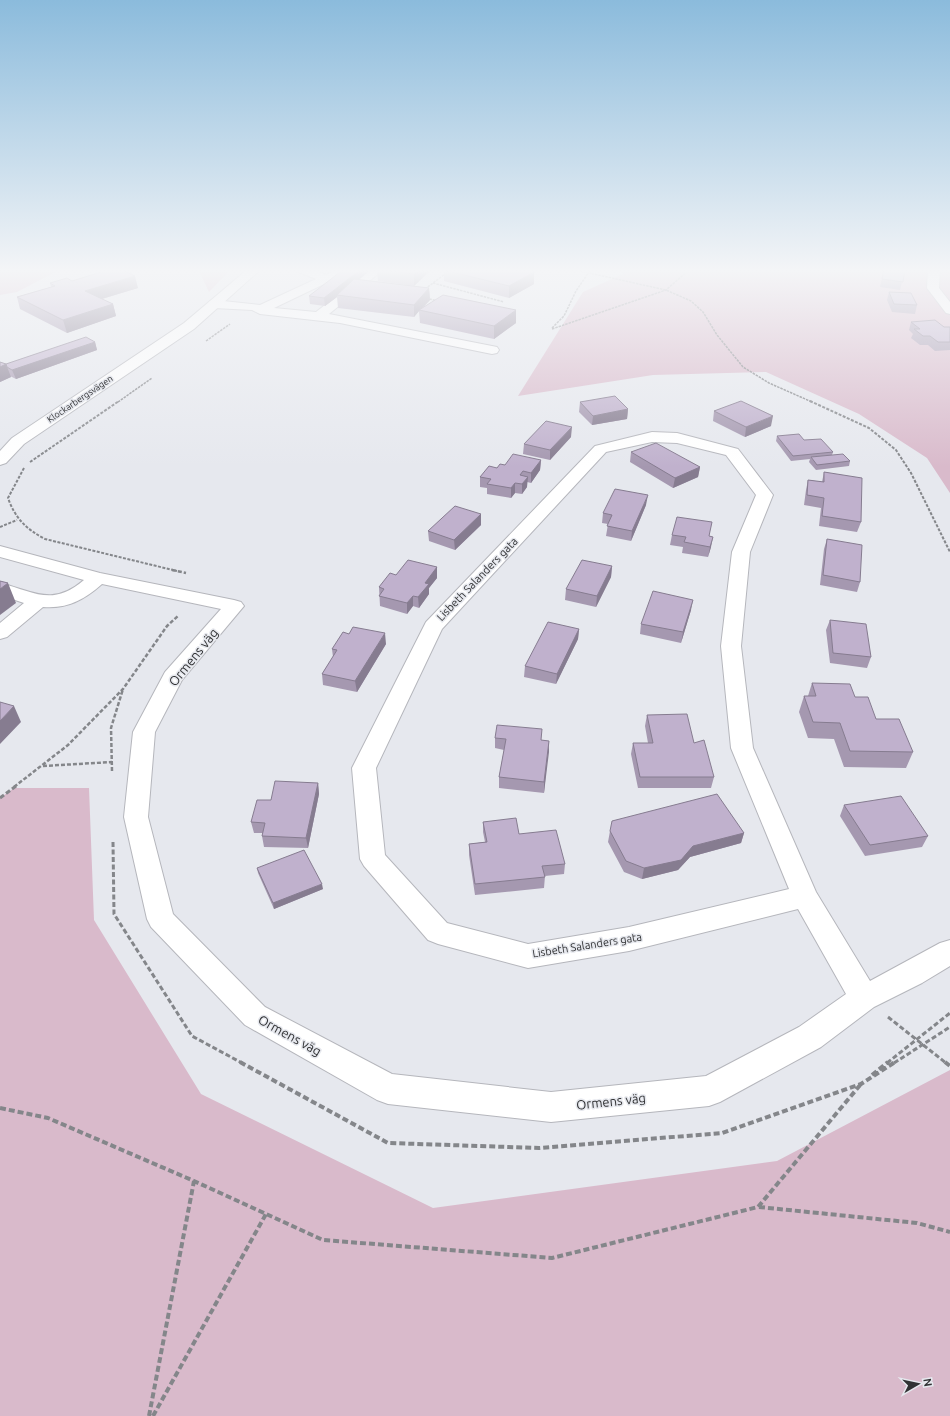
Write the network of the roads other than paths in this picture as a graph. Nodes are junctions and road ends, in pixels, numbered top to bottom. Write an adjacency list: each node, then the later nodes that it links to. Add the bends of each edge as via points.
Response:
1 (175, 335): 4 (street, Klockarbergsvägen)
2 (419, 335): 3 (street)
3 (492, 350)
4 (18, 441): 5 (street, Klockarbergsvägen); 6 (street, Klockarbergsvägen)
5 (0, 448)
6 (0, 460)
7 (0, 536): 9 (street)
8 (0, 551): 9 (street, Ormens väg)
9 (19, 556): 10 (street, Ormens väg)
10 (98, 578): 12 (street, via 69,599 48,602); 16 (street, Ormens väg, via 234,606 174,677 144,732 136,817 161,919 255,1016 388,1089 551,1107 709,1091 810,1037)
11 (0, 589): 12 (street)
12 (39, 600): 13 (street)
13 (0, 633)
14 (804, 896): 14 (street, Lisbeth Salanders gata, via 742,748 731,646 742,552 765,495 732,452 677,438 652,437 601,449 433,626 364,768 373,859 438,932 528,956 629,939); 16 (street, Lisbeth Salanders gata)
15 (950, 952): 16 (street, Ormens väg)
16 (864, 998)

